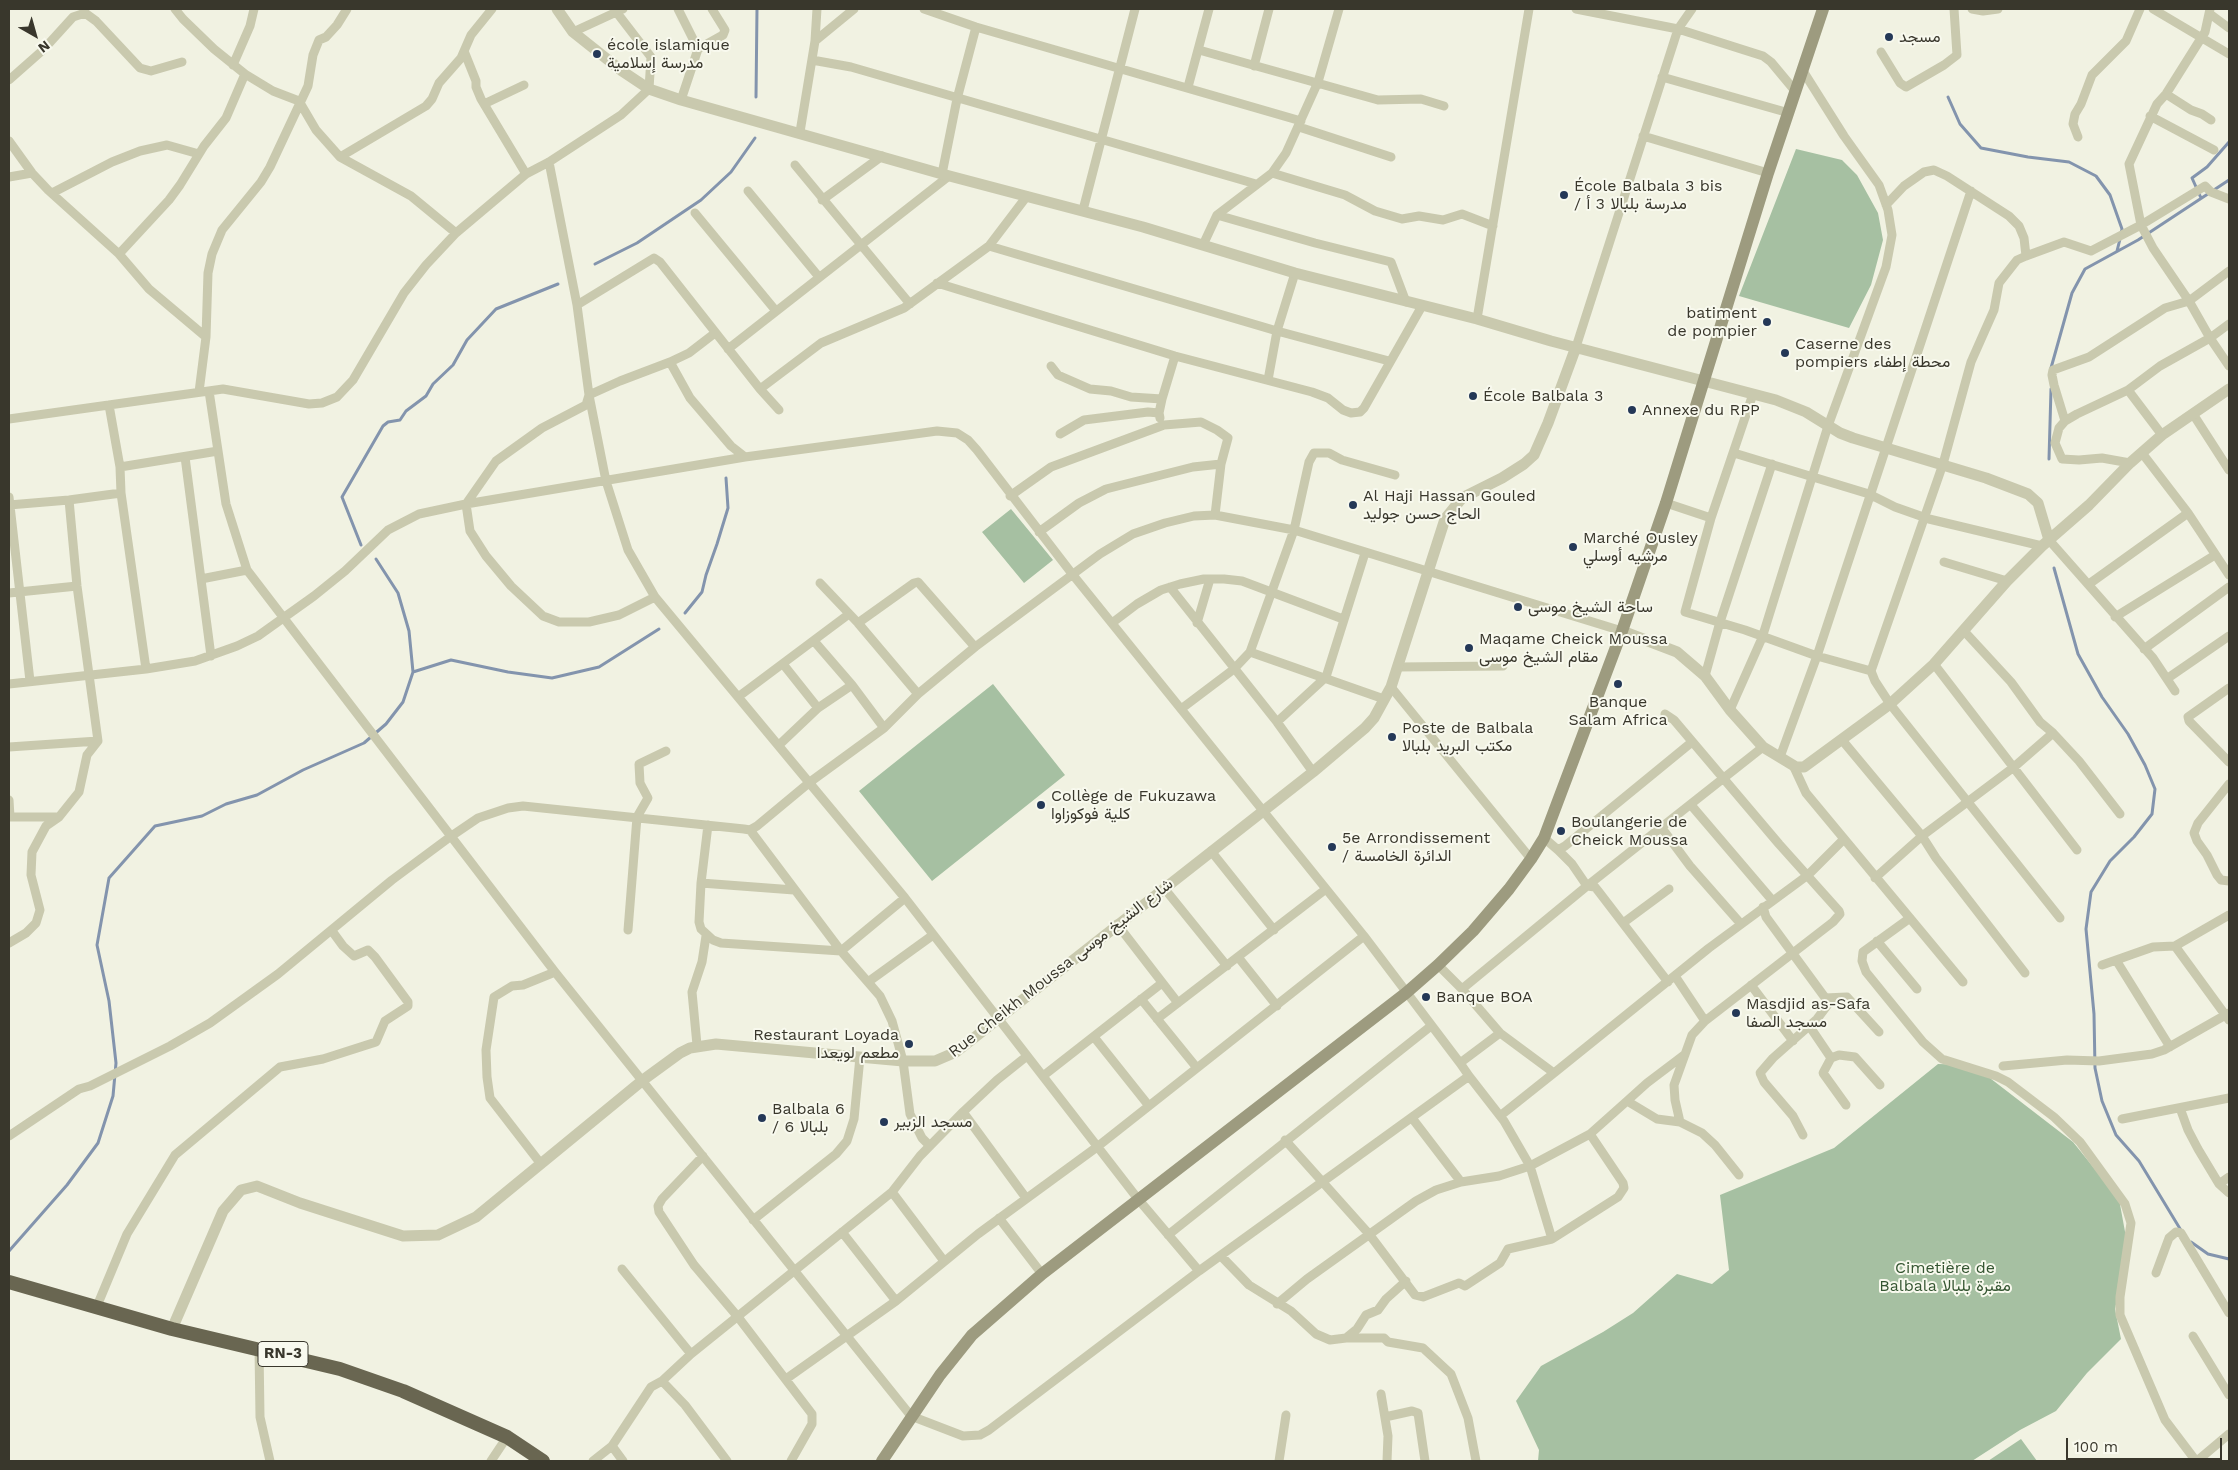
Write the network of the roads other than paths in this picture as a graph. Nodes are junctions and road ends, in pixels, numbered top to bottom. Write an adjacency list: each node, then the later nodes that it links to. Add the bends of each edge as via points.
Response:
1 (175, 9): 39 (street)
2 (254, 9): 39 (street)
3 (348, 9): 54 (street, via 326,37 319,40 308,86)
4 (492, 9): 34 (street, via 471,35)
5 (557, 9): 29 (street)
6 (678, 9): 32 (street)
7 (712, 9): 32 (street, via 725,30 724,35)
8 (817, 9): 31 (street)
9 (854, 9): 31 (street)
10 (924, 9): 26 (street)
11 (1134, 9): 41 (street)
12 (1209, 9): 33 (street)
13 (1269, 9): 40 (street)
14 (1339, 9): 46 (street)
15 (1529, 9): 91 (street)
16 (1576, 9): 28 (street)
17 (1692, 9): 28 (street)
18 (1823, 9): 42 (main road)
19 (1954, 9): 35 (street, via 1957,55 1944,65 1906,87 1900,83)
20 (1972, 9): 21 (street)
21 (1998, 9)
22 (2140, 9): 63 (street, via 2120,49 2092,75 2075,114 2073,124)
23 (2154, 9): 30 (street)
24 (617, 10): 29 (street); 49 (street, via 651,56)
25 (2210, 11): 27 (street); 30 (street)
26 (976, 27): 41 (street); 52 (street)
27 (2229, 28)
28 (1678, 29): 44 (street); 50 (street, via 1768,59)
29 (573, 32): 49 (street)
30 (2201, 38): 36 (street); 51 (street)
31 (815, 41): 37 (street)
32 (698, 49): 53 (street)
33 (1198, 50): 40 (street); 48 (street)
34 (464, 51): 55 (street); 69 (street, via 426,106)
35 (1882, 52)
36 (2229, 54)
37 (812, 60): 52 (street, via 851,67); 61 (street)
38 (182, 62): 45 (street, via 150,71 140,68 96,21 85,14 73,17)
39 (233, 65): 43 (street)
40 (1254, 66): 46 (street)
41 (1119, 68): 48 (street); 64 (street)
42 (1803, 71): 50 (main road); 86 (street, via 1879,184)
43 (244, 74): 54 (street); 67 (street, via 226,118)
44 (1662, 77): 57 (street); 62 (street)
45 (9, 80)
46 (1318, 82): 56 (street, via 1378,100 1421,99); 60 (street)
47 (524, 85): 55 (street)
48 (1188, 87): 60 (street)
49 (649, 89): 53 (street); 71 (street, via 621,115)
50 (1796, 92): 57 (main road)
51 (2166, 94): 58 (street); 59 (street)
52 (957, 99): 64 (street); 77 (street)
53 (681, 100): 61 (street)
54 (299, 101): 69 (street, via 316,130); 112 (street, via 261,182 222,230 212,254 208,273)
55 (484, 104): 76 (street)
56 (1444, 106)
57 (1789, 113): 73 (main road)
58 (2150, 116): 66 (street); 90 (street, via 2129,164)
59 (2211, 120)
60 (1300, 124): 70 (street); 75 (street)
61 (800, 132): 68 (street)
62 (1643, 136): 73 (street); 114 (street)
63 (2078, 137)
64 (1101, 140): 79 (street); 87 (street)
65 (9, 142): 74 (street)
66 (2214, 150)
67 (198, 154): 82 (street, via 166,145 140,151); 96 (street, via 169,200)
68 (882, 156): 77 (street); 85 (street)
69 (340, 157): 92 (street, via 411,196)
70 (1390, 157)
71 (549, 162): 76 (street); 105 (street)
72 (795, 165): 85 (street)
73 (1768, 172): 122 (main road)
74 (32, 173): 78 (street); 82 (street)
75 (1272, 173): 79 (street); 91 (street, via 1345,195 1375,211 1402,219 1419,216 1444,220 1462,214)
76 (526, 174): 92 (street)
77 (946, 175): 83 (street); 93 (street)
78 (9, 176)
79 (1256, 184): 89 (street)
80 (748, 190): 100 (street)
81 (1971, 190): 86 (street, via 1931,169 1904,186); 97 (street, via 2015,221 2024,238); 140 (street)
82 (52, 194): 96 (street)
83 (1027, 196): 87 (street); 95 (street)
84 (2229, 199): 90 (street, via 2205,186)
85 (822, 200): 93 (street)
86 (1886, 205): 137 (street, via 1892,235 1886,267)
87 (1083, 210): 94 (street)
88 (695, 212): 107 (street)
89 (1218, 214): 94 (street); 103 (street, via 1315,244 1391,262)
90 (2141, 225): 97 (street, via 2091,251 2064,242); 102 (street)
91 (1492, 226): 108 (street)
92 (456, 233): 126 (street, via 404,293 353,380 337,397 309,404 230,390)
93 (861, 244): 100 (street); 104 (street)
94 (1202, 245): 99 (street)
95 (989, 246): 101 (street); 110 (street)
96 (118, 254): 112 (street, via 148,288)
97 (2026, 256): 149 (street, via 2017,260 1999,283 1994,310 1969,369)
98 (2229, 271): 102 (street)
99 (1295, 273): 103 (street); 110 (street)
100 (819, 277): 107 (street)
101 (937, 283): 104 (street); 116 (street)
102 (2189, 301): 113 (street); 135 (street, via 2165,308 2096,353 2053,370)
103 (1406, 302): 106 (street)
104 (910, 304): 124 (street, via 820,343)
105 (577, 305): 111 (street, via 654,258); 128 (street)
106 (1422, 306): 108 (street); 117 (street)
107 (776, 311): 115 (street)
108 (1477, 319): 114 (street)
109 (2229, 324): 113 (street)
110 (1278, 331): 117 (street); 121 (street)
111 (715, 333): 115 (street); 118 (street, via 689,353)
112 (206, 337): 126 (street)
113 (2210, 338): 120 (street); 125 (street, via 2160,366)
114 (1576, 347): 122 (street); 174 (street, Rue Cheikh Moussa شارع الشيخ موسى, via 1534,455 1502,478 1471,492 1457,503 1445,519)
115 (728, 349): 124 (street)
116 (1175, 356): 121 (street); 129 (street)
117 (1389, 361): 121 (street, via 1360,412 1348,412 1322,396)
118 (670, 362): 128 (street); 145 (street, via 690,398 731,446)
119 (1051, 366): 129 (street, via 1058,375 1090,389)
120 (2229, 366)
121 (1268, 380)
122 (1703, 381): 127 (street); 160 (main road)
123 (2229, 388): 133 (street)
124 (760, 389): 131 (street)
125 (2128, 390): 135 (street); 139 (street)
126 (204, 391): 130 (street); 141 (street)
127 (1753, 394): 137 (street, via 1806,412); 142 (street)
128 (589, 395): 154 (street); 161 (street, via 586,405 542,428 496,461)
129 (1162, 399): 132 (street)
130 (109, 404): 134 (street); 150 (street)
131 (779, 410)
132 (1158, 413): 136 (street); 138 (street, via 1084,420)
133 (2193, 414): 139 (street); 151 (street)
134 (9, 419)
135 (2065, 421): 146 (street, via 2059,428 2055,443 2062,458 2102,458)
136 (1164, 425): 147 (street, via 1201,422 1228,438); 157 (street, via 1051,467)
137 (1828, 426): 140 (street); 153 (street)
138 (1060, 434)
139 (2162, 435): 143 (street)
140 (1885, 448): 149 (street); 156 (street)
141 (218, 451): 144 (street); 173 (street, via 226,504)
142 (1734, 453): 148 (street); 165 (street)
143 (2142, 454): 146 (street); 162 (street)
144 (185, 457): 150 (street); 177 (street)
145 (745, 457): 154 (street); 157 (street, via 937,431 956,433 977,450)
146 (2130, 463): 168 (street, via 2089,506)
147 (1221, 464): 163 (street); 167 (street, via 1193,466 1106,490 1079,503)
148 (1772, 464): 153 (street); 193 (street)
149 (1943, 464): 164 (street); 168 (street, via 2028,494 2038,503)
150 (120, 467): 155 (street)
151 (2229, 470)
152 (1395, 475): 166 (street, via 1328,453 1314,453 1309,462)
153 (1811, 478): 156 (street); 200 (street)
154 (606, 481): 161 (street); 188 (street, via 628,550)
155 (122, 493): 158 (street); 211 (street)
156 (1869, 494): 164 (street); 206 (street)
157 (1010, 496): 167 (street)
158 (69, 500): 159 (street); 182 (street)
159 (9, 502): 185 (street)
160 (1666, 503): 165 (street); 197 (main road)
161 (466, 504): 188 (street, via 470,531 486,556 511,586 543,616 559,622 589,622 619,615); 191 (street, via 419,514 388,530)
162 (2188, 513): 170 (street); 181 (street)
163 (1215, 515): 166 (street); 175 (street, via 1194,516 1133,534)
164 (1924, 516): 168 (street); 213 (street)
165 (1711, 518): 193 (street, via 1685,612)
166 (1294, 530): 169 (street); 187 (street)
167 (1039, 532): 175 (street)
168 (2046, 543): 179 (street); 181 (street)
169 (1365, 553): 174 (street); 192 (street)
170 (2215, 555): 172 (street); 190 (street)
171 (1944, 562): 179 (street)
172 (2226, 563): 176 (street)
173 (247, 570): 177 (street); 191 (street)
174 (1430, 573): 197 (street); 210 (street, Rue Cheikh Moussa شارع الشيخ موسى)
175 (1073, 575): 195 (street); 202 (street)
176 (2229, 575)
177 (201, 579): 205 (street)
178 (1210, 579): 183 (street); 187 (street, via 1242,581); 196 (street)
179 (2008, 581): 198 (street)
180 (820, 583): 189 (street)
181 (2090, 584): 190 (street)
182 (77, 586): 185 (street); 214 (street)
183 (1170, 587): 195 (street, via 1137,604); 196 (street)
184 (2229, 587): 203 (street)
185 (19, 592): 186 (street); 218 (street)
186 (9, 593)
187 (1271, 593): 192 (street); 204 (street)
188 (655, 596): 225 (street)
189 (849, 614): 194 (street); 201 (street)
190 (2115, 617): 203 (street)
191 (285, 618): 205 (street, via 258,636); 261 (street)
192 (1343, 619): 216 (street)
193 (1720, 622): 200 (street); 215 (street)
194 (858, 623): 202 (street, via 918,582); 224 (street)
195 (1112, 623): 229 (street)
196 (1197, 623): 212 (street)
197 (1622, 631): 215 (street, via 1677,652); 263 (main road)
198 (1964, 631): 208 (street); 234 (street, via 2011,682 2040,722)
199 (2229, 636): 217 (street)
200 (1762, 638): 206 (street); 230 (street)
201 (814, 641): 207 (street); 220 (street)
202 (975, 647): 224 (street)
203 (2144, 649): 217 (street)
204 (1250, 652): 212 (street); 216 (street)
205 (211, 656): 211 (street)
206 (1817, 656): 213 (street); 242 (street)
207 (783, 664): 225 (street); 228 (street)
208 (1934, 664): 227 (street); 245 (street)
209 (1503, 666): 210 (street)
210 (1398, 667): 221 (street, Rue Cheikh Moussa شارع الشيخ موسى)
211 (146, 669): 214 (street)
212 (1234, 669): 229 (street); 232 (street)
213 (1871, 671): 227 (street)
214 (90, 675): 218 (street); 236 (street)
215 (1704, 676): 230 (street)
216 (1326, 677): 226 (street); 232 (street)
217 (2168, 678): 223 (street)
218 (30, 681): 219 (street)
219 (9, 684)
220 (852, 685): 228 (street); 233 (street)
221 (1391, 687): 226 (street, Rue Cheikh Moussa شارع الشيخ موسى); 268 (street)
222 (2229, 688): 243 (street, via 2188,717)
223 (2175, 691)
224 (918, 694): 233 (street)
225 (738, 697): 238 (street)
226 (1384, 699): 246 (street, Rue Cheikh Moussa شارع الشيخ موسى, via 1374,718 1356,738)
227 (1890, 704): 235 (street); 251 (street)
228 (818, 708): 238 (street)
229 (1181, 709): 253 (street)
230 (1730, 710): 240 (street)
231 (1665, 714): 237 (street)
232 (1277, 722): 246 (street)
233 (884, 728): 248 (street)
234 (2053, 733): 245 (street); 254 (street)
235 (1842, 740): 244 (street, via 1804,767); 262 (street)
236 (98, 741): 239 (street); 256 (street, via 87,755 79,792)
237 (1692, 742): 247 (street); 265 (street)
238 (779, 745): 248 (street)
239 (9, 747)
240 (1763, 747): 242 (street); 247 (street)
241 (666, 751): 257 (street, via 639,764 640,783 648,798)
242 (1780, 757): 244 (street)
243 (2229, 762)
244 (1793, 765): 264 (street, via 1806,793)
245 (2014, 767): 251 (street); 266 (street)
246 (1313, 772): 253 (street, Rue Cheikh Moussa شارع الشيخ موسى)
247 (1724, 778): 252 (street); 269 (street)
248 (810, 782): 260 (street); 278 (street)
249 (2229, 784): 271 (street, via 2198,823 2194,833 2217,875 2221,880)
250 (9, 800): 255 (street)
251 (1967, 801): 262 (street); 283 (street)
252 (1691, 804): 259 (street); 279 (street)
253 (1263, 811): 267 (street, Rue Cheikh Moussa شارع الشيخ موسى); 277 (street)
254 (2120, 814)
255 (10, 817): 256 (street)
256 (59, 817): 294 (street, via 46,826 32,852 31,875 40,910 36,922 26,933)
257 (637, 817): 258 (street); 261 (street, via 523,806 485,815); 287 (street)
258 (708, 825): 260 (street); 272 (street)
259 (1661, 827): 273 (street); 286 (street)
260 (750, 830): 276 (street)
261 (450, 836): 289 (street); 303 (street)
262 (1922, 836): 270 (street); 304 (street)
263 (1544, 838): 265 (street); 268 (main road)
264 (1844, 839): 269 (street); 270 (street)
265 (1558, 850): 273 (street)
266 (2077, 850)
267 (1211, 851): 274 (street, Rue Cheikh Moussa شارع الشيخ موسى); 288 (street)
268 (1531, 860): 300 (main road, via 1473,931)
269 (1808, 875): 279 (street); 297 (street, via 1840,914)
270 (1875, 878): 282 (street)
271 (2229, 881)
272 (701, 883): 276 (street); 291 (street, via 699,922)
273 (1587, 886): 284 (street, via 1595,887); 310 (street)
274 (1164, 888): 285 (street, Rue Cheikh Moussa شارع الشيخ موسى); 302 (street)
275 (1669, 888): 284 (street)
276 (794, 890): 296 (street)
277 (1326, 890): 288 (street); 292 (street)
278 (905, 898): 290 (street); 296 (street)
279 (1772, 900): 280 (street)
280 (1763, 907): 286 (street); 297 (street, via 1766,917)
281 (2229, 915): 295 (street)
282 (1910, 918): 293 (street); 307 (street)
283 (2060, 918)
284 (1623, 922): 305 (street)
285 (1117, 924): 308 (street); 318 (street, Rue Cheikh Moussa شارع الشيخ موسى)
286 (1741, 924): 305 (street)
287 (628, 930)
288 (1274, 930): 298 (street)
289 (332, 931): 354 (street, via 196,1032 79,1089); 387 (street, via 354,956 368,950 408,1006 386,1021 376,1042 324,1059 280,1067 175,1155 127,1234)
290 (934, 935): 306 (street); 318 (street)
291 (706, 936): 296 (street, via 720,942); 327 (street, via 692,992)
292 (1364, 936): 312 (street); 316 (street)
293 (1877, 941): 311 (street); 418 (street, via 1864,952 1863,965 1923,1042 1948,1062 2008,1082 2042,1107 2080,1142 2126,1204 2131,1223 2120,1315 2165,1420)
294 (9, 942)
295 (2175, 946): 299 (street, via 2152,947); 317 (street)
296 (841, 951): 306 (street)
297 (1792, 952): 309 (street); 313 (street)
298 (1238, 957): 302 (street); 316 (street)
299 (2116, 960): 301 (street); 328 (street)
300 (1438, 965): 310 (street); 312 (main road)
301 (2102, 965)
302 (1227, 966): 315 (street)
303 (555, 972): 340 (street); 359 (street, via 512,986 494,997 486,1050 490,1098)
304 (2024, 973)
305 (1671, 979): 320 (street); 337 (street)
306 (868, 982): 333 (street, via 885,1004)
307 (1963, 982)
308 (1162, 983): 314 (street); 315 (street)
309 (1750, 985): 320 (street); 326 (street)
310 (1462, 989): 324 (street)
311 (1917, 989)
312 (1406, 993): 321 (street); 369 (main road)
313 (1825, 998): 322 (street, via 1829,1005); 323 (street, via 1847,997)
314 (1141, 999): 319 (street); 325 (street)
315 (1178, 1003): 319 (street)
316 (1276, 1006): 336 (street)
317 (2228, 1016): 328 (street)
318 (998, 1019): 330 (street); 333 (street, Rue Cheikh Moussa شارع الشيخ موسى, via 946,1058)
319 (1157, 1019): 336 (street)
320 (1705, 1021): 329 (street, via 1692,1035)
321 (1431, 1026): 334 (street); 355 (street)
322 (1810, 1027): 326 (street); 332 (street)
323 (1879, 1032)
324 (1500, 1033): 334 (street); 337 (street)
325 (1094, 1037): 338 (street); 345 (street)
326 (1793, 1041): 353 (street, via 1760,1073 1793,1116)
327 (697, 1046): 331 (street, Rue Cheikh Moussa شارع الشيخ موسى, via 716,1044); 340 (street, Rue Cheikh Moussa شارع الشيخ موسى, via 680,1053)
328 (2170, 1047): 335 (street, via 2144,1055)
329 (1684, 1055): 343 (street); 351 (street, via 1674,1092)
330 (1027, 1056): 338 (street); 347 (street)
331 (860, 1057): 333 (street, Rue Cheikh Moussa شارع الشيخ موسى); 371 (street, via 854,1119 847,1141 836,1154)
332 (1831, 1058): 341 (street, via 1839,1055 1855,1057); 344 (street, via 1823,1073)
333 (903, 1061): 356 (street, via 910,1114 922,1138)
334 (1460, 1063): 339 (street)
335 (2003, 1066)
336 (1197, 1068): 345 (street)
337 (1554, 1074): 348 (street)
338 (1043, 1076): 357 (street)
339 (1469, 1076): 348 (street); 349 (street)
340 (643, 1080): 358 (street); 359 (street, Rue Cheikh Moussa شارع الشيخ موسى)
341 (1880, 1085)
342 (2229, 1098): 346 (street)
343 (1627, 1101): 351 (street, via 1656,1119); 352 (street)
344 (1846, 1105)
345 (1149, 1106): 357 (street)
346 (2180, 1108): 350 (street); 365 (street, via 2188,1130)
347 (963, 1112): 356 (street); 368 (street)
348 (1500, 1116): 360 (street)
349 (1412, 1118): 363 (street); 364 (street)
350 (2122, 1119)
351 (1680, 1122): 361 (street, via 1708,1138)
352 (1590, 1134): 360 (street); 375 (street, via 1624,1188 1618,1197)
353 (1803, 1135)
354 (9, 1136)
355 (1285, 1140): 363 (street); 374 (street)
356 (930, 1146): 366 (street)
357 (1097, 1147): 368 (street); 369 (street)
358 (703, 1156): 371 (street); 389 (street, via 662,1199 659,1212 694,1265)
359 (541, 1164): 390 (street, Rue Cheikh Moussa شارع الشيخ موسى, via 476,1217 438,1235 403,1236 257,1186 241,1190 223,1211)
360 (1530, 1166): 364 (street, via 1499,1176); 375 (street)
361 (1739, 1175)
362 (2229, 1177): 365 (street)
363 (1324, 1182): 373 (street); 376 (street)
364 (1461, 1182): 373 (street, via 1416,1201)
365 (2219, 1184): 367 (street)
366 (892, 1192): 372 (street); 377 (street)
367 (2229, 1193)
368 (1026, 1198): 370 (street)
369 (1138, 1199): 374 (street); 382 (main road)
370 (999, 1218): 377 (street); 382 (street)
371 (753, 1220): 379 (street)
372 (842, 1232): 379 (street); 385 (street)
373 (1369, 1234): 383 (street); 386 (street)
374 (1168, 1235): 380 (street)
375 (1552, 1239): 383 (street, via 1508,1249 1500,1263 1465,1286 1459,1283 1423,1296 1415,1295)
376 (1221, 1256): 380 (street); 386 (street, via 1243,1281)
377 (944, 1261): 385 (street)
378 (622, 1269): 395 (street)
379 (794, 1270): 389 (street); 392 (street)
380 (1199, 1272): 401 (street, via 980,1435 955,1434)
381 (2156, 1273): 388 (street, via 2169,1238 2176,1232 2181,1234)
382 (1042, 1274): 401 (main road, via 972,1335)
383 (1406, 1281): 393 (street, via 1378,1310 1366,1315)
384 (9, 1282): 387 (highway, RN-3)
385 (896, 1301): 392 (street)
386 (1277, 1304): 393 (street, via 1291,1311 1320,1337 1330,1340)
387 (97, 1306): 390 (highway, RN-3)
388 (2229, 1313)
389 (738, 1317): 395 (street); 396 (street)
390 (172, 1329): 394 (highway, RN-3)
391 (2192, 1336): 399 (street)
392 (847, 1337): 396 (street); 401 (street)
393 (1346, 1338): 417 (street, via 1384,1338 1388,1342 1423,1348 1446,1369 1451,1374 1468,1418)
394 (259, 1348): 404 (highway, RN-3, via 340,1368 403,1391); 406 (street, via 260,1417)
395 (691, 1354): 397 (street)
396 (786, 1379): 412 (street, via 813,1418)
397 (662, 1381): 405 (street, via 651,1387); 411 (street, via 685,1405)
398 (1381, 1394): 402 (street)
399 (2229, 1395)
400 (1286, 1415): 414 (street)
401 (912, 1416): 413 (main road)
402 (1385, 1417): 415 (street); 416 (street, via 1412,1411 1418,1413)
403 (2229, 1434): 418 (street)
404 (507, 1437): 407 (street); 408 (highway, RN-3)
405 (612, 1446): 409 (street); 410 (street)
406 (270, 1461)
407 (490, 1461)
408 (543, 1461)
409 (593, 1461)
410 (623, 1461)
411 (727, 1461)
412 (791, 1461)
413 (883, 1461)
414 (1279, 1461)
415 (1387, 1461)
416 (1425, 1461)
417 (1476, 1461)
418 (2196, 1461)

